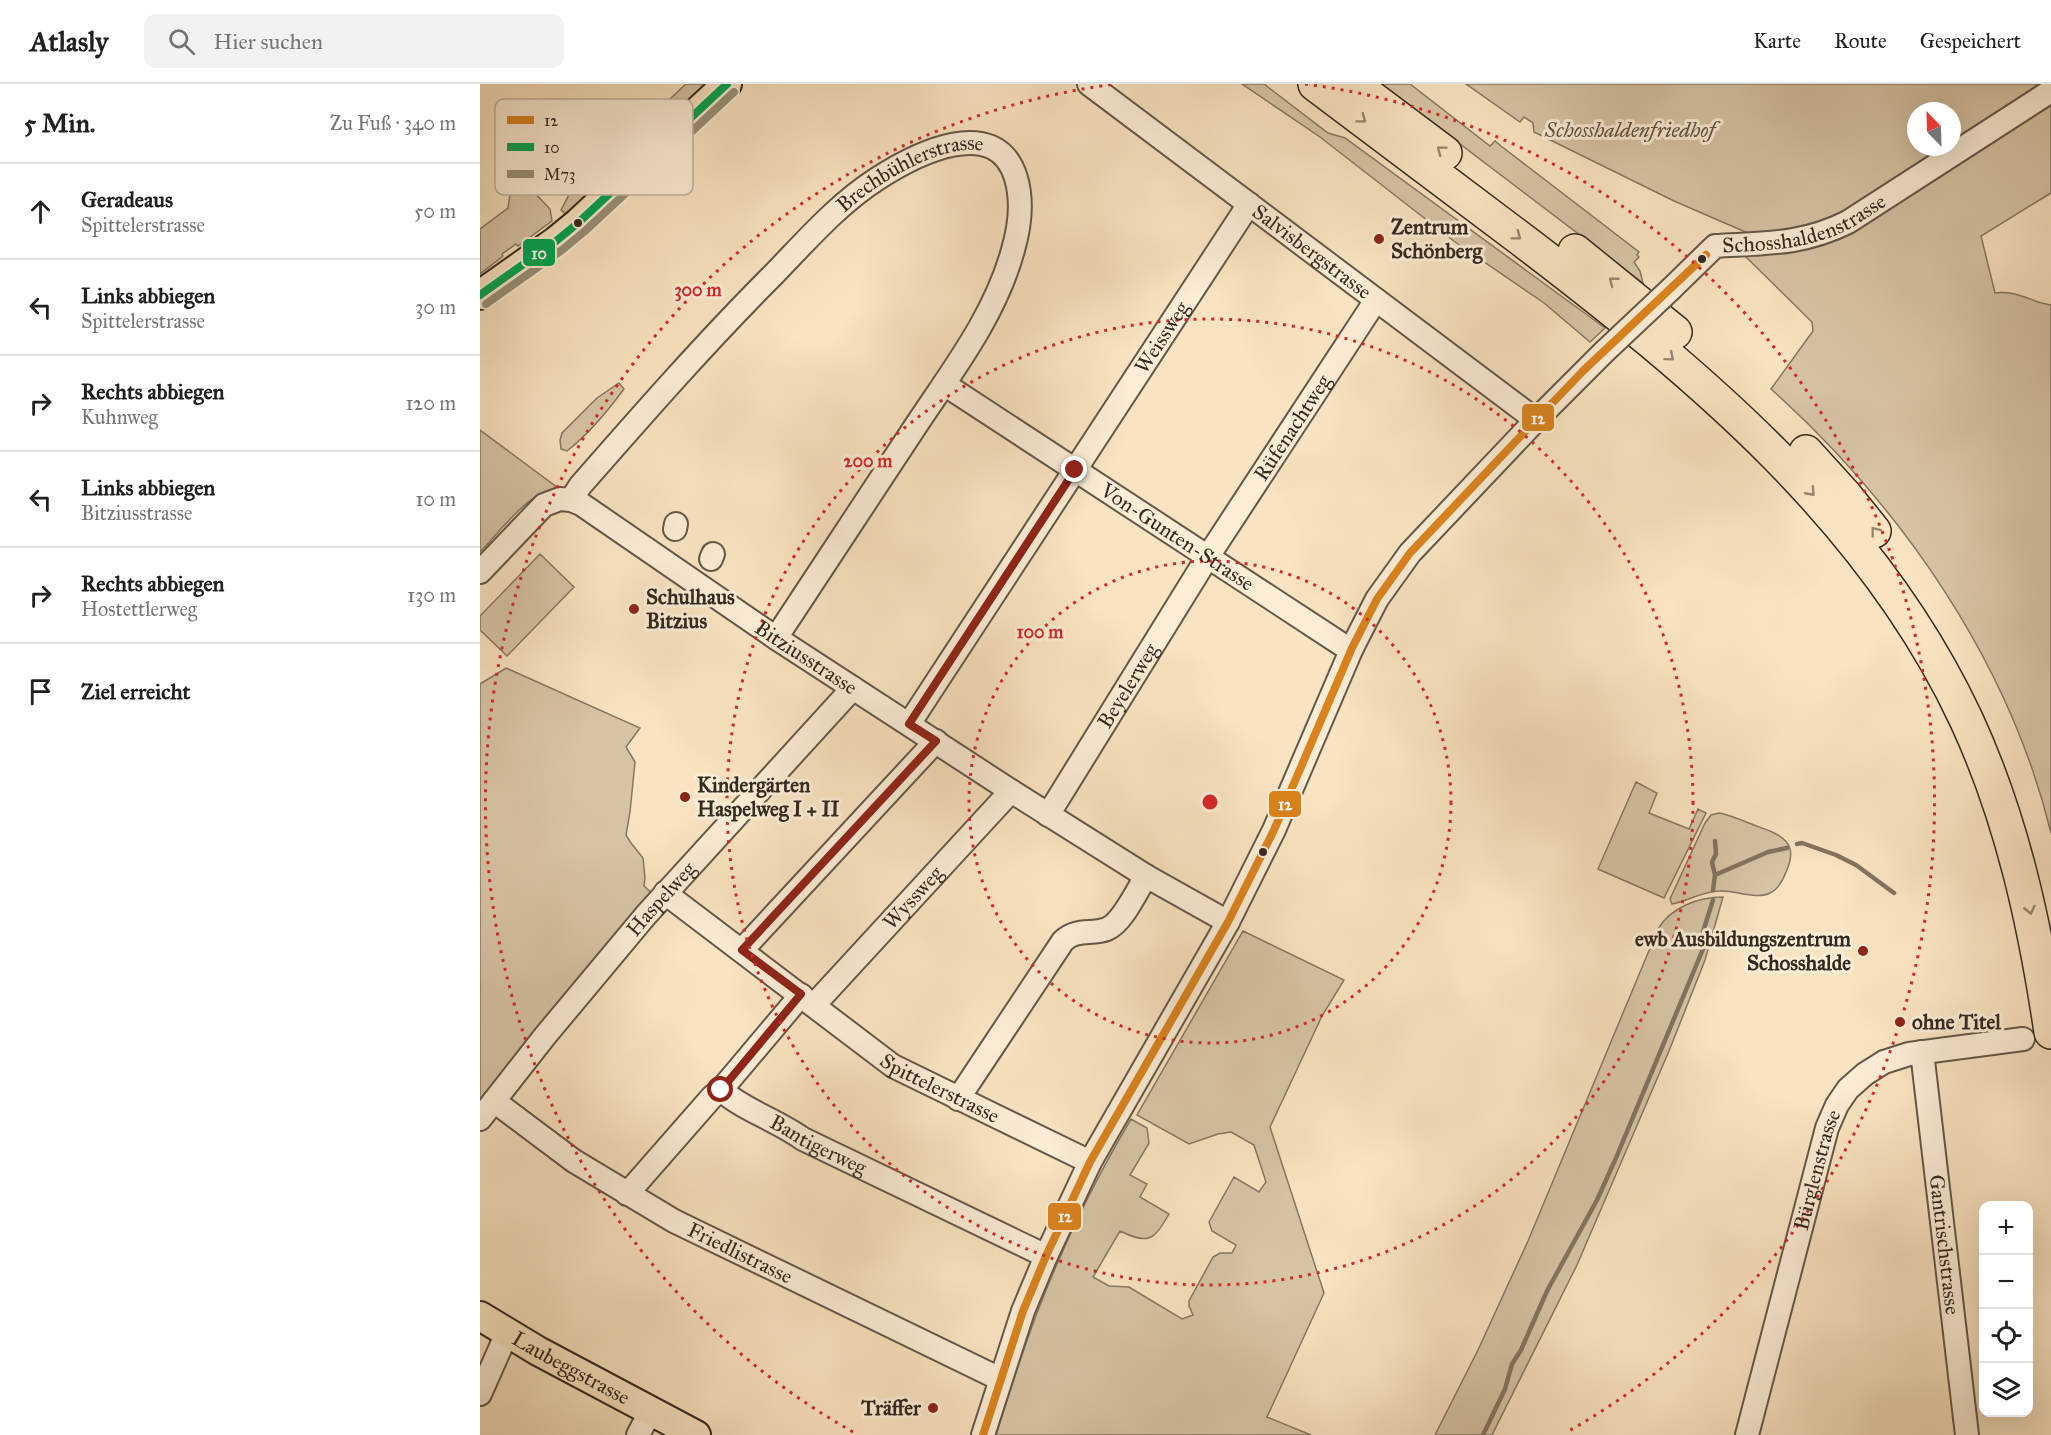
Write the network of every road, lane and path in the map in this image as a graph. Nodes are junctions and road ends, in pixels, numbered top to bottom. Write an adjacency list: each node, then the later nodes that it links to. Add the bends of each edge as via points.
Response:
1 (727, 84): 6 (main road)
2 (1089, 84): 8 (street, Salvisbergstrasse)
3 (1315, 84): 30 (highway, one-way to 30, via 1565,272 1670,357 1779,457 1852,539 1924,640 1980,750 2024,888 2043,979)
4 (1353, 84): 26 (highway, one-way to 4, via 2014,776 1970,675 1914,583 1845,495 1768,414 1684,339)
5 (2051, 91): 12 (street, Schosshaldenstrasse, bridge, via 1848,222 1822,234 1795,241 1715,246)
6 (693, 116)
7 (608, 195): 9 (main road, via 556,241)
8 (1249, 204): 10 (street, Salvisbergstrasse); 13 (street, Weissweg)
9 (480, 295)
10 (1376, 300): 12 (street, Salvisbergstrasse); 15 (street, Rüfenachtweg)
11 (944, 384): 13 (street, Von-Gunten-Strasse); 14 (street, Brechbühlerstrasse, via 996,296 1019,224 1019,195 1013,171 1000,152 983,145 954,145 923,153 850,200 680,371); 17 (street, Brechbühlerstrasse)
12 (1536, 420): 18 (street, Schosshaldenstrasse, via 1410,554 1377,599)
13 (1075, 470): 15 (street, Von-Gunten-Strasse); 20 (street, Weissweg)
14 (571, 500): 16 (street, via 556,500 542,507); 17 (street, Bitziusstrasse)
15 (1207, 558): 18 (street, Von-Gunten-Strasse); 23 (street, Beyelerweg)
16 (480, 572)
17 (776, 638): 19 (street, Bitziusstrasse)
18 (1352, 648): 27 (street, Schosshaldenstrasse, via 1274,830)
19 (853, 688): 20 (street, Bitziusstrasse); 25 (street, Haspelweg)
20 (909, 724): 21 (street, Bitziusstrasse)
21 (936, 741): 22 (street, Bitziusstrasse); 28 (street)
22 (1011, 791): 23 (street, Bitziusstrasse); 29 (street, Wyssweg)
23 (1048, 814): 24 (street, Bitziusstrasse)
24 (1146, 876): 27 (street, Bitziusstrasse); 33 (street, via 1112,926 1076,932 1063,941)
25 (665, 893): 28 (street, Spittelerstrasse); 34 (street, Haspelweg)
26 (2051, 903)
27 (1228, 922): 36 (street, Schosshaldenstrasse)
28 (742, 950): 29 (street, Spittelerstrasse)
29 (807, 1000): 32 (street); 33 (street, Spittelerstrasse, via 893,1066)
30 (2037, 1035): 31 (street, Bürglenstrasse)
31 (1922, 1052): 46 (street, Bürglenstrasse, via 1895,1057 1873,1068 1848,1089 1832,1115); 47 (street, Gantrischstrasse)
32 (721, 1090): 37 (street); 38 (street, Bantigerweg, via 733,1101 803,1139)
33 (958, 1099): 36 (street, Spittelerstrasse)
34 (494, 1101): 35 (street, Haspelweg); 37 (street, Friedlistrasse, via 574,1161)
35 (480, 1119)
36 (1090, 1162): 38 (street, Schosshaldenstrasse)
37 (627, 1194): 41 (street, Friedlistrasse, via 674,1221)
38 (1046, 1256): 41 (street, Schosshaldenstrasse)
39 (480, 1316): 40 (main road, Laubeggstrasse)
40 (507, 1333): 42 (street); 43 (main road, Laubeggstrasse)
41 (1000, 1379): 45 (street, Schosshaldenstrasse)
42 (480, 1394)
43 (644, 1423): 44 (main road, Laubeggstrasse)
44 (696, 1435)
45 (983, 1435)
46 (1747, 1435)
47 (1966, 1435)

